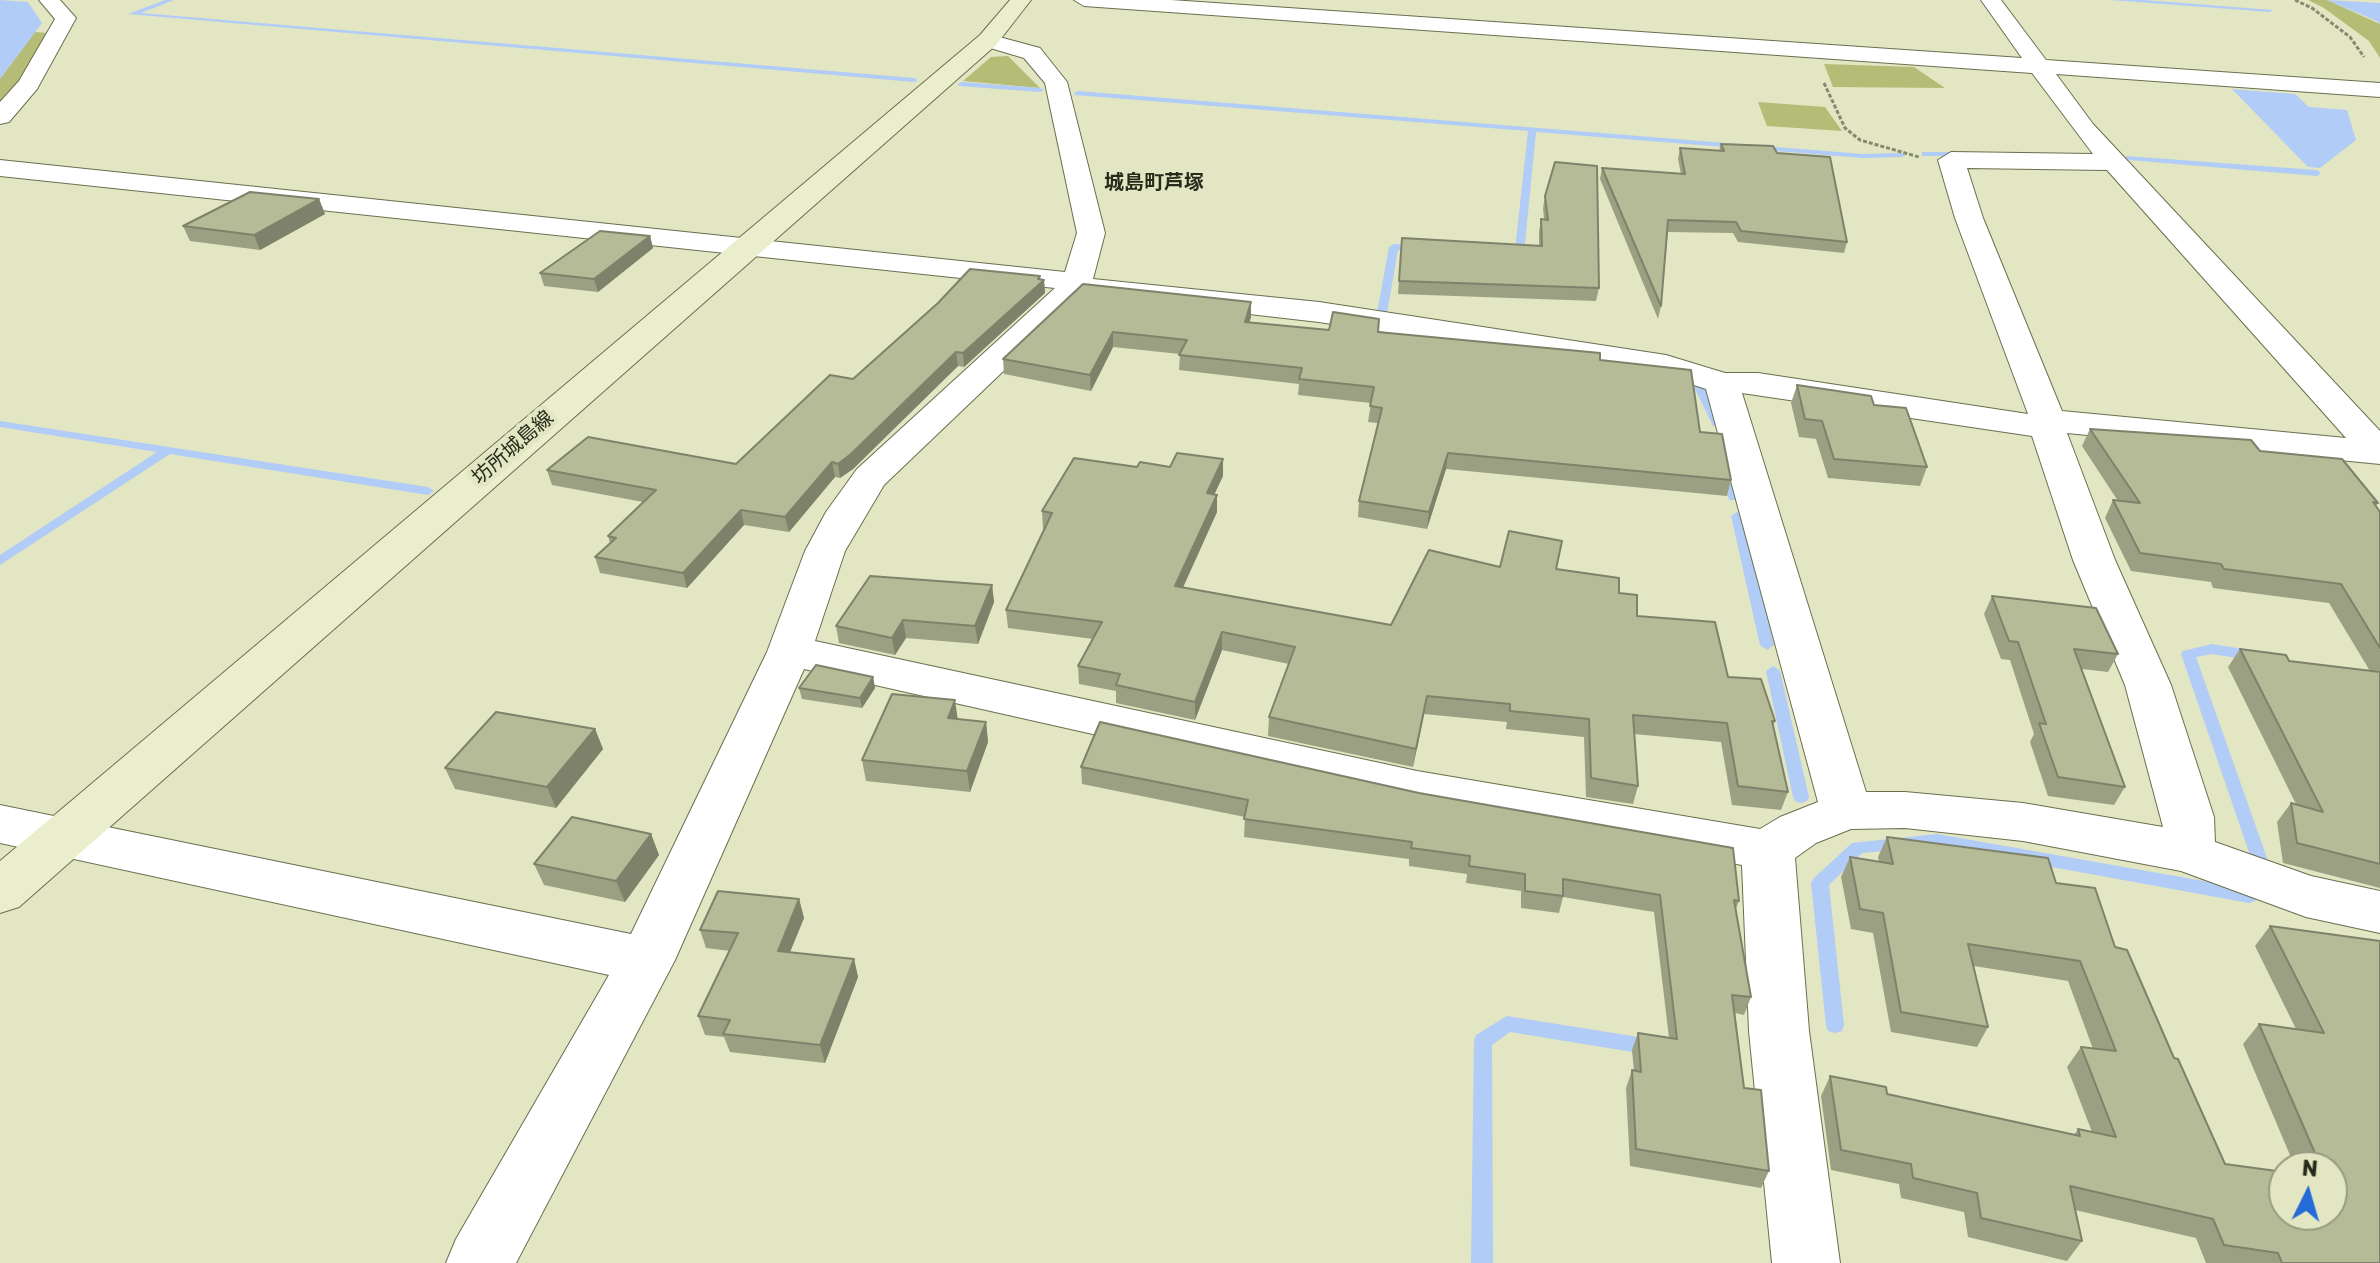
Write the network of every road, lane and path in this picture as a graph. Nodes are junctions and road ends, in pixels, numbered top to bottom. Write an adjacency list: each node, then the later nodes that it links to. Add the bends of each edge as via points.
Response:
1 (49, 0): 11 (street, via 66,18 29,84)
2 (1021, 0): 6 (main road, 坊所城島線)
3 (1084, 0): 7 (street)
4 (1991, 0): 9 (street)
5 (2295, 0): 8 (path, via 2350,37)
6 (988, 40): 15 (main road, 坊所城島線); 16 (street, via 1032,53 1056,82 1091,233)
7 (1813, 50): 9 (street); 12 (path, via 1832,105 1845,128 1860,140)
8 (2365, 59)
9 (2037, 65): 10 (street); 13 (street)
10 (2380, 90)
11 (0, 117)
12 (1951, 160): 13 (street); 18 (street)
13 (2115, 162): 19 (street)
14 (0, 168): 15 (street)
15 (748, 246): 16 (street); 23 (main road, 坊所城島線)
16 (1076, 285): 17 (street, via 1319,312 1549,346 1666,365); 20 (street, via 870,477 825,551)
17 (1722, 383): 18 (street, via 1758,383); 21 (street)
18 (2047, 424): 19 (street); 25 (street, via 2094,560 2148,685 2188,817)
19 (2380, 453)
20 (789, 652): 24 (street, via 1417,789); 28 (street)
21 (1846, 811): 24 (street, via 1798,830); 25 (street, via 1905,810 2023,822)
22 (0, 824): 23 (street)
23 (63, 838): 26 (main road, 坊所城島線); 28 (street)
24 (1768, 850): 30 (street, via 1779,1031)
25 (2190, 853): 27 (street, via 2306,896)
26 (0, 892)
27 (2380, 912)
28 (647, 960): 29 (street)
29 (480, 1263)
30 (1806, 1263)

